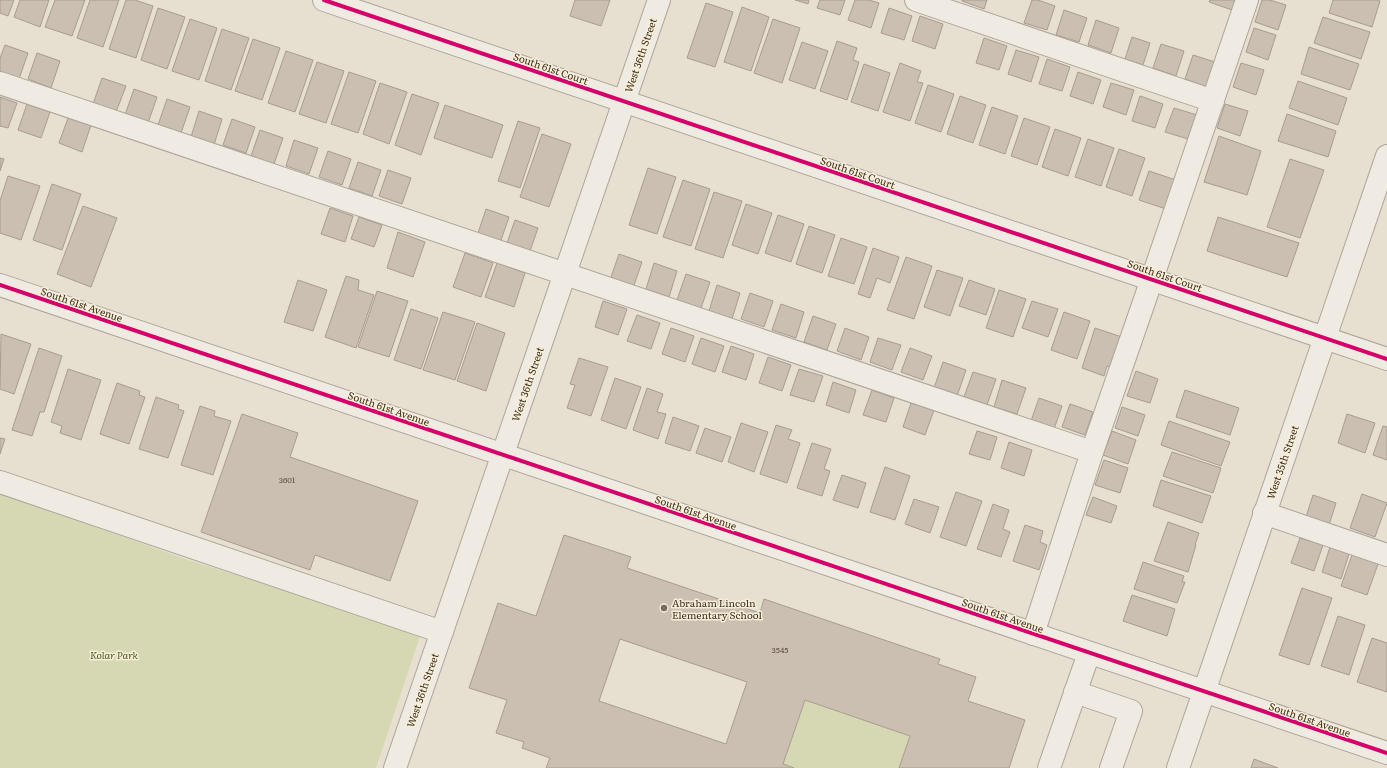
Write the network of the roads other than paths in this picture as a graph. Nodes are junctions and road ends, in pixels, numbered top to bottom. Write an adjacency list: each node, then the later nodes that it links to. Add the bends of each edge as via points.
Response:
1 (324, 0): 6 (street, South 61st Court)
2 (659, 0): 6 (street, West 36th Street)
3 (916, 0): 7 (street)
4 (1247, 0): 7 (street)
5 (0, 83): 9 (street)
6 (624, 101): 9 (street, West 36th Street); 10 (street, South 61st Court)
7 (1213, 101): 10 (street)
8 (1386, 160): 12 (street, West 35th Street)
9 (565, 274): 14 (street); 15 (street, West 36th Street)
10 (1152, 279): 12 (street, South 61st Court); 14 (street)
11 (0, 285): 15 (street, South 61st Avenue)
12 (1325, 338): 13 (street, South 61st Court); 17 (street, West 35th Street)
13 (1387, 359)
14 (1092, 452): 20 (street)
15 (503, 455): 19 (street, West 36th Street); 20 (street, South 61st Avenue)
16 (0, 482): 19 (street)
17 (1264, 513): 18 (street); 22 (street, West 35th Street)
18 (1387, 555)
19 (442, 632): 25 (street, West 36th Street)
20 (1033, 634): 21 (street, South 61st Avenue)
21 (1088, 653): 22 (street, South 61st Avenue); 23 (street)
22 (1204, 691): 24 (street, South 61st Avenue); 28 (street, West 35th Street)
23 (1075, 692): 26 (street); 27 (street, via 1131,711)
24 (1387, 753)
25 (395, 768)
26 (1049, 768)
27 (1111, 768)
28 (1178, 768)

